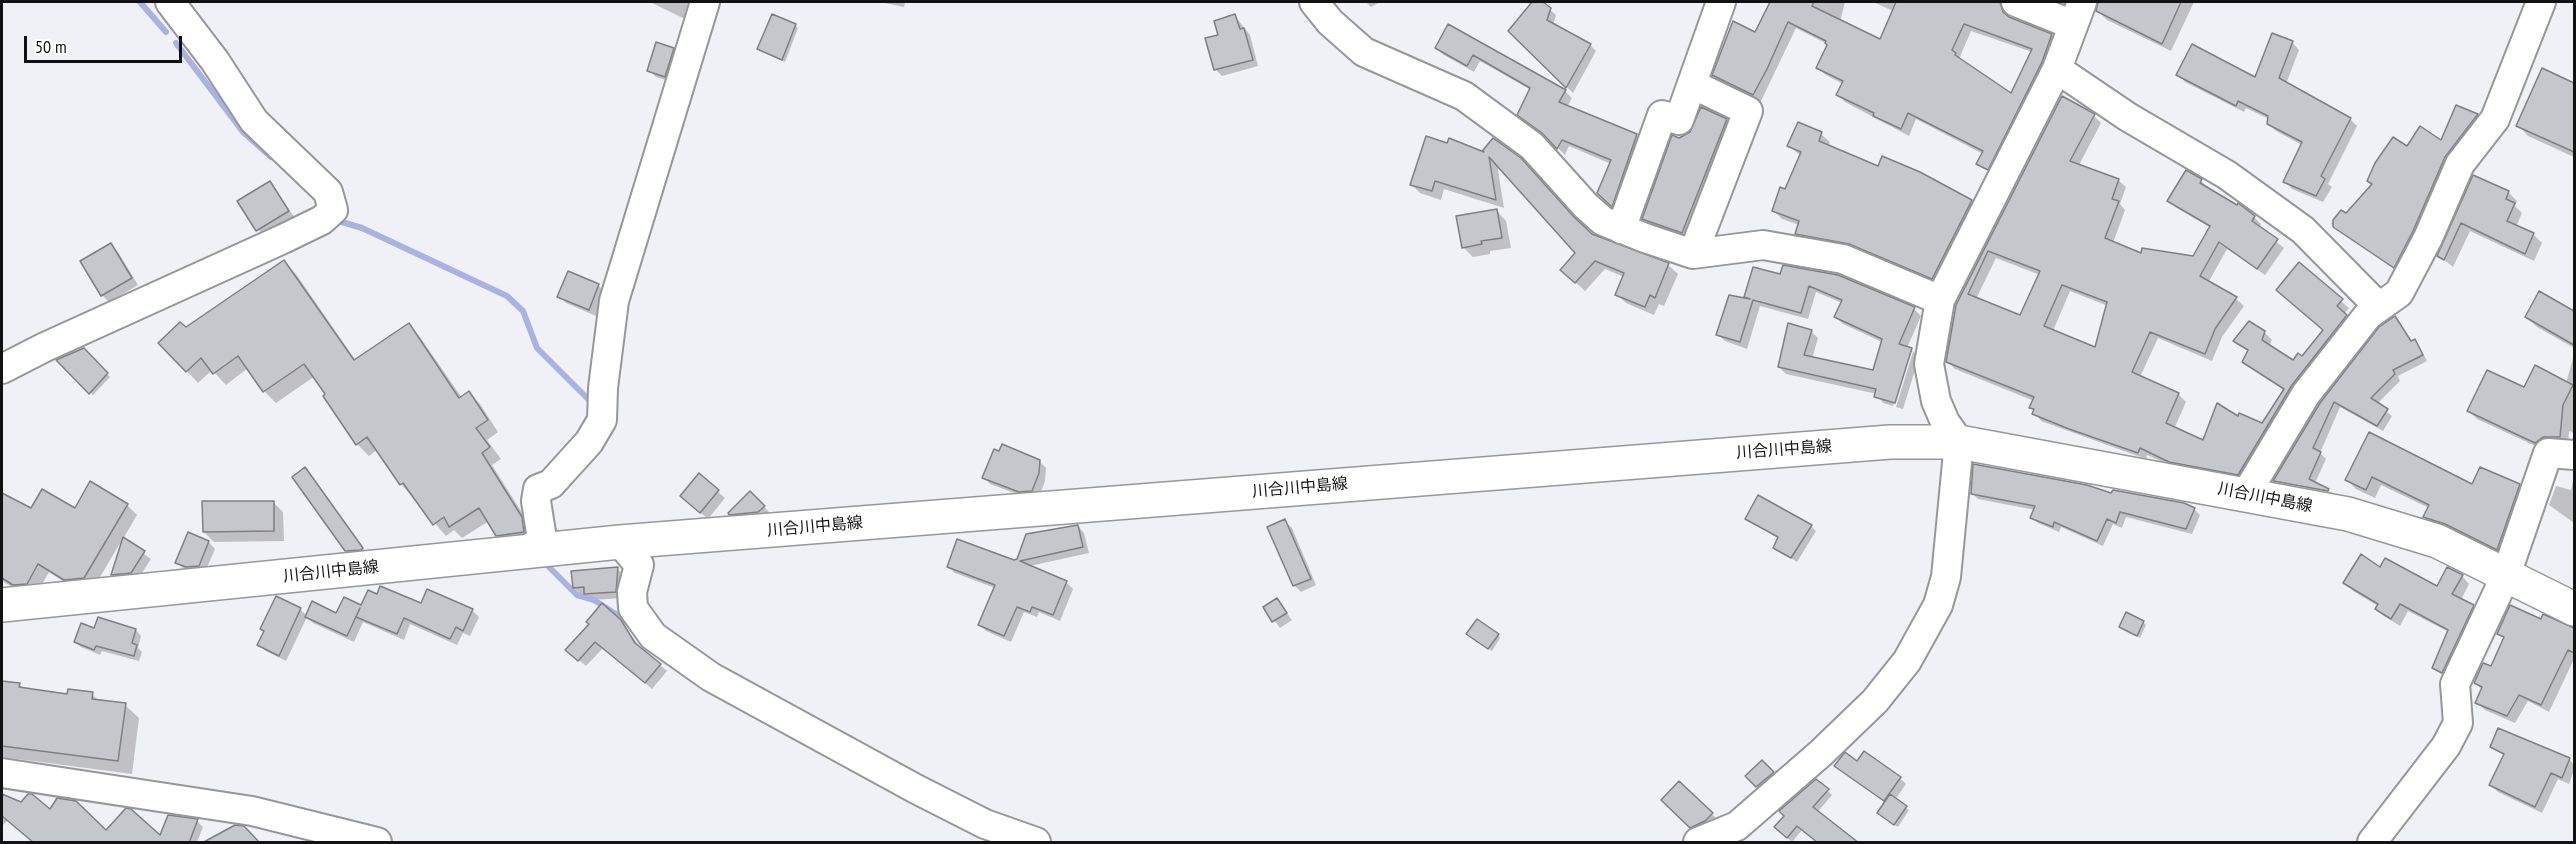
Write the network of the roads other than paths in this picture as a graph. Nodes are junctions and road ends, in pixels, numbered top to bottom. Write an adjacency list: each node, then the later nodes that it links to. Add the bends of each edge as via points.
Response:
1 (170, 2): 14 (street, via 254,121 328,192 333,210)
2 (705, 2): 19 (street, via 614,301 602,420 589,442 551,484 538,489 542,539)
3 (1314, 2): 10 (street, via 1364,52 1464,96 1532,146 1586,206 1603,221)
4 (1721, 2): 9 (street)
5 (2016, 2): 7 (street)
6 (2541, 2): 13 (street, via 2495,119 2460,164 2399,292)
7 (2078, 13): 8 (street)
8 (2057, 69): 12 (street); 13 (street, via 2128,117 2227,175 2303,230)
9 (1692, 84): 10 (street, via 1679,120 1662,115); 11 (street, via 1748,111)
10 (1621, 229): 11 (street)
11 (1693, 254): 12 (street, via 1763,245 1843,259)
12 (1940, 300): 15 (street, via 1929,364 1936,401)
13 (2379, 307): 17 (street, via 2368,315 2306,394)
14 (2, 369)
15 (1959, 442): 17 (main road, 川合川中島線); 18 (main road, 川合川中島線, via 1890,442); 26 (street, via 1946,577 1938,605 1907,661 1875,701 1784,788 1737,826)
16 (2574, 454): 20 (street, via 2548,453)
17 (2247, 494): 20 (main road, 川合川中島線, via 2349,514 2415,534)
18 (620, 542): 19 (main road, 川合川中島線); 25 (street, via 639,565 632,592 633,608 653,636 711,677 825,740 985,824)
19 (525, 552): 21 (main road, 川合川中島線)
20 (2506, 575): 22 (main road, 川合川中島線); 27 (street, via 2455,684 2458,723 2446,746)
21 (2, 605)
22 (2574, 609)
23 (2, 772): 24 (street, via 252,811)
24 (377, 843)
25 (1036, 843)
26 (1698, 843)
27 (2372, 843)

